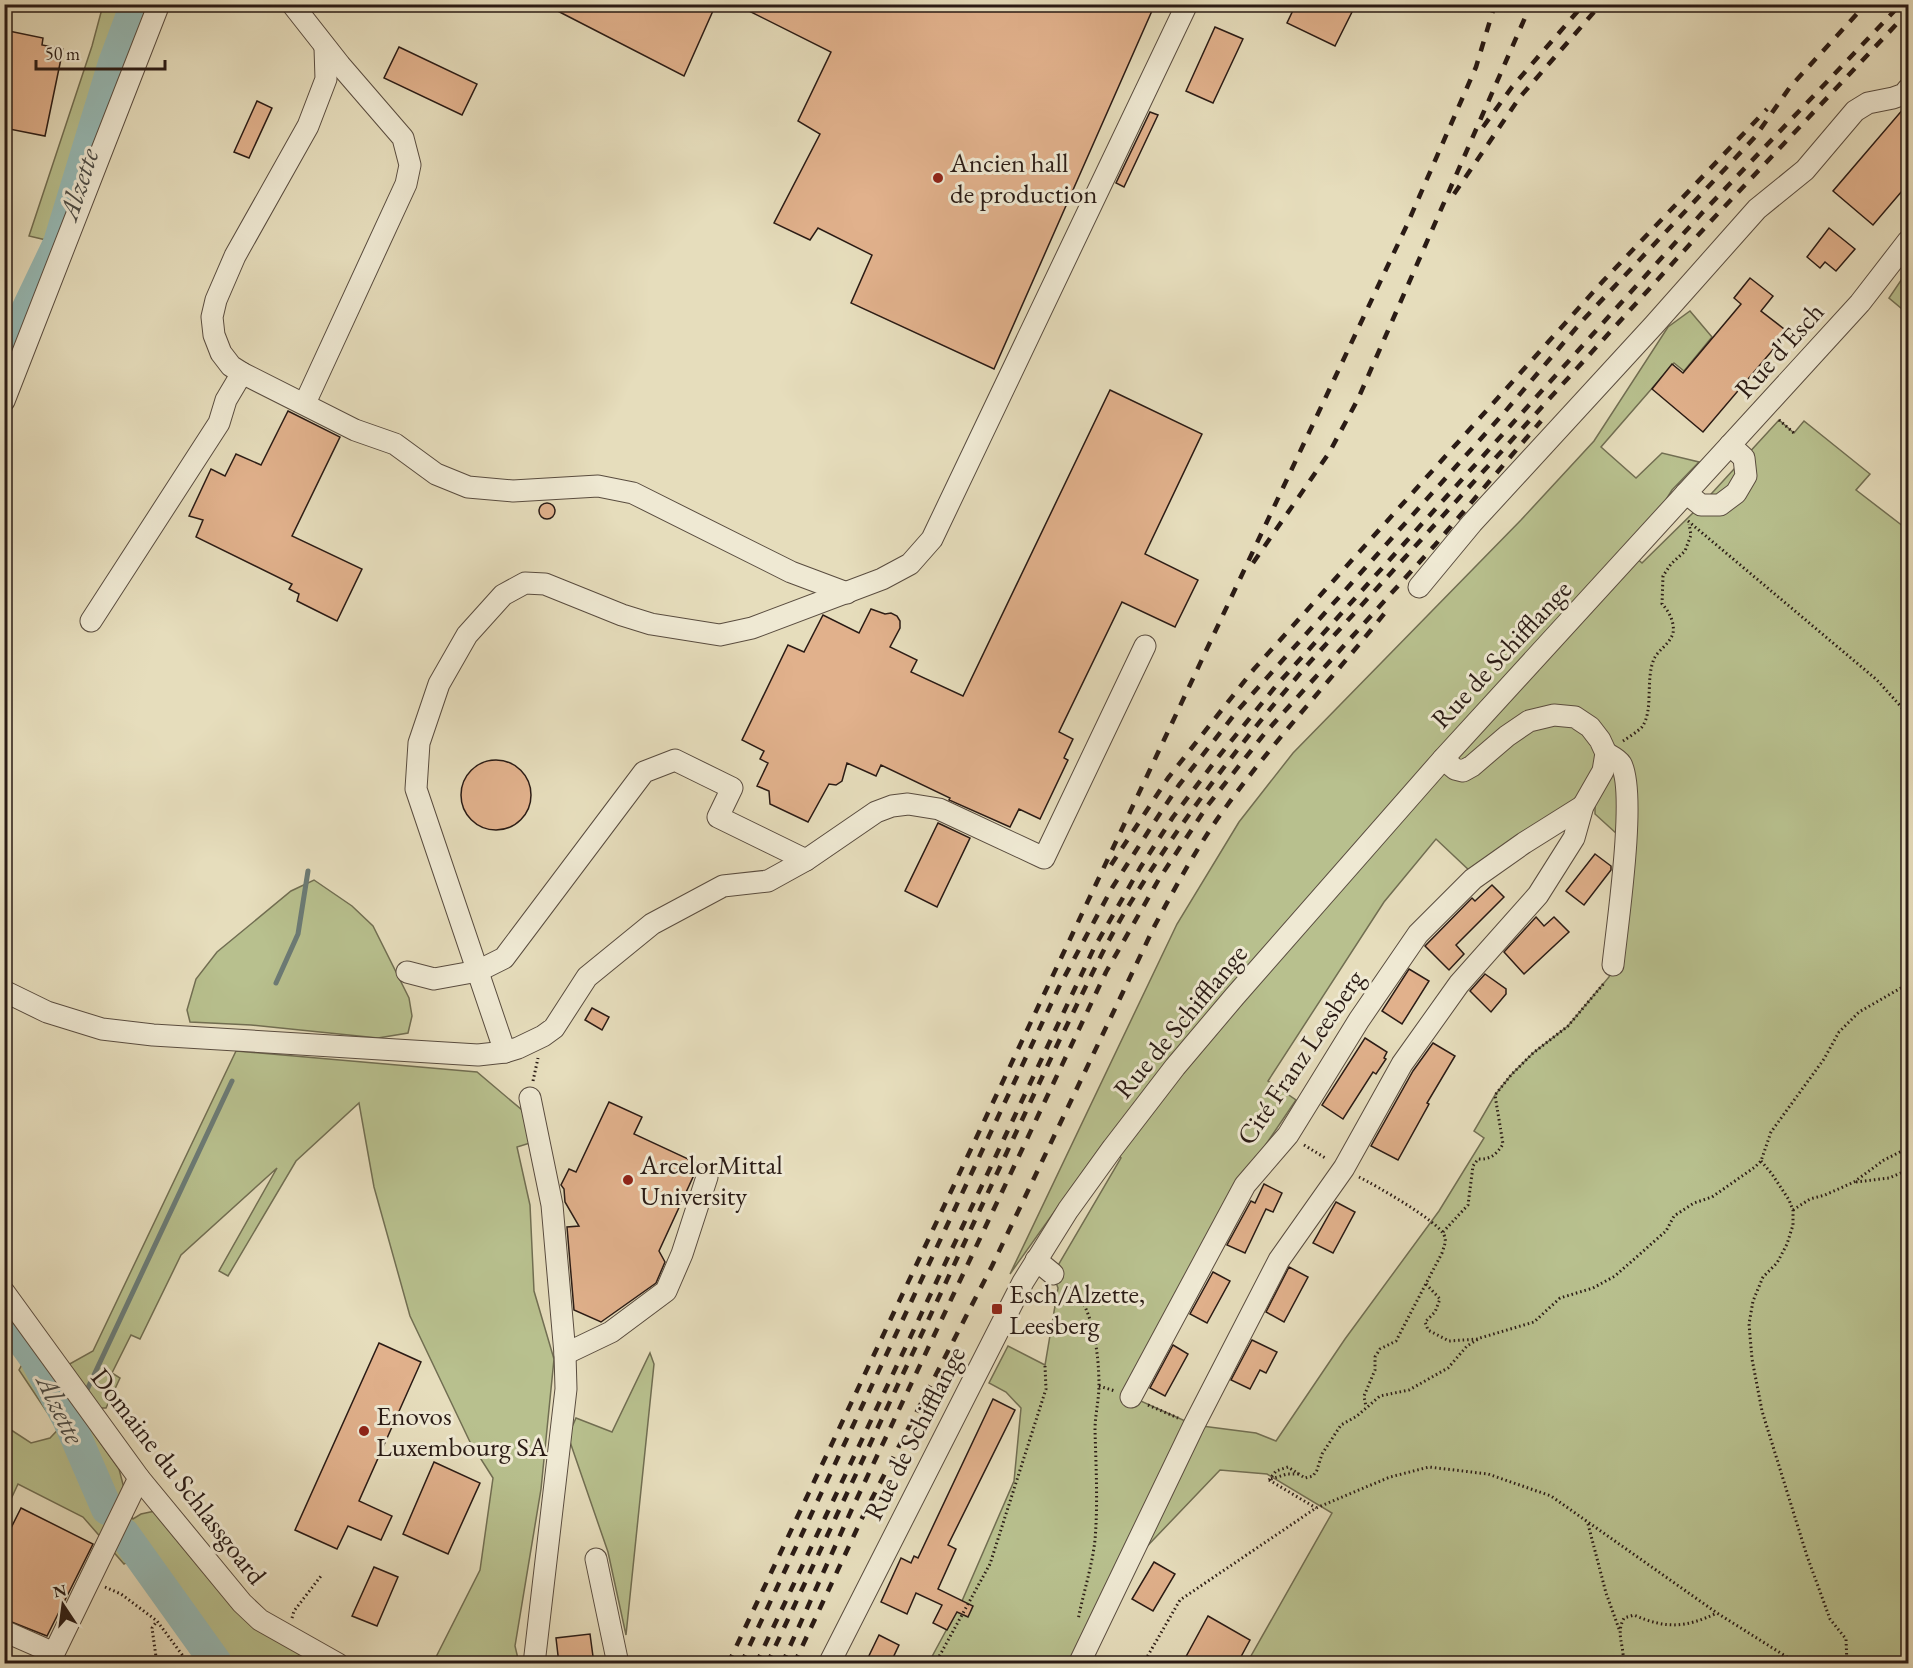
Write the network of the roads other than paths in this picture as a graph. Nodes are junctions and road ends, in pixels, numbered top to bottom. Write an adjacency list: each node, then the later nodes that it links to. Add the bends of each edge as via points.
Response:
1 (159, 4): 8 (street)
2 (292, 4): 4 (street)
3 (1187, 4): 13 (street, via 932,539 910,564)
4 (326, 48): 7 (street, via 326,79 308,126 235,256 216,300 212,317 214,335 221,353); 9 (street, via 403,138 410,165 406,184)
5 (1908, 89): 12 (street, via 1904,94 1868,103 1855,111 1805,170 1757,209 1472,523)
6 (1908, 241): 10 (street, Rue d'Esch, via 1860,303)
7 (242, 373): 9 (street); 14 (street, via 226,400 219,423)
8 (4, 400)
9 (304, 403): 13 (street, via 355,430 395,444 436,474 468,487 513,491 598,486 633,493 791,572)
10 (1730, 445): 11 (street, Rue d'Esch); 11 (street, via 1744,458 1746,476 1736,493 1720,505 1701,505)
11 (1686, 493): 17 (street, Rue de Schifflange)
12 (1419, 587)
13 (847, 593): 21 (street, via 752,628 720,635 651,624 545,584 525,583 503,595 467,635 439,684 419,743 417,789)
14 (92, 621)
15 (1145, 646): 19 (street, via 1044,858 939,808 908,804 876,812)
16 (1606, 753): 17 (street, via 1590,727 1575,717 1554,715 1529,721 1463,771); 18 (street, Cité Franz Leesberg, via 1603,771); 20 (street, via 1620,762 1626,778 1627,818)
17 (1443, 759): 27 (street, Rue de Schifflange, via 1175,1067 1074,1201)
18 (1583, 806): 31 (street, Cité Franz Leesberg, via 1473,879 1418,934 1288,1135 1245,1185); 39 (street, Cité Franz Leesberg, via 1575,838 1538,895 1459,984 1402,1064 1344,1168 1279,1260)
19 (806, 860): 21 (street, via 718,817 732,788 675,760 644,772 504,958); 24 (street, via 768,881 723,886 652,924 587,976 554,1028)
20 (1613, 965)
21 (478, 971): 22 (street, via 434,979); 24 (street)
22 (407, 972)
23 (4, 992): 24 (street, via 47,1012 102,1029 464,1055)
24 (505, 1052)
25 (530, 1098): 30 (street, via 552,1205)
26 (707, 1177): 30 (street, via 666,1290 611,1332)
27 (1036, 1260): 28 (street); 38 (street, Rue de Schifflange)
28 (1053, 1274)
29 (4, 1292): 32 (street, Domaine du Schlassgoard)
30 (565, 1354): 36 (street, via 566,1389)
31 (1131, 1397)
32 (139, 1478): 34 (street, via 54,1653); 35 (street, Domaine du Schlassgoard, via 260,1620)
33 (596, 1559): 37 (street)
34 (4, 1631)
35 (338, 1664)
36 (534, 1664)
37 (618, 1664)
38 (829, 1664)
39 (1079, 1664)

